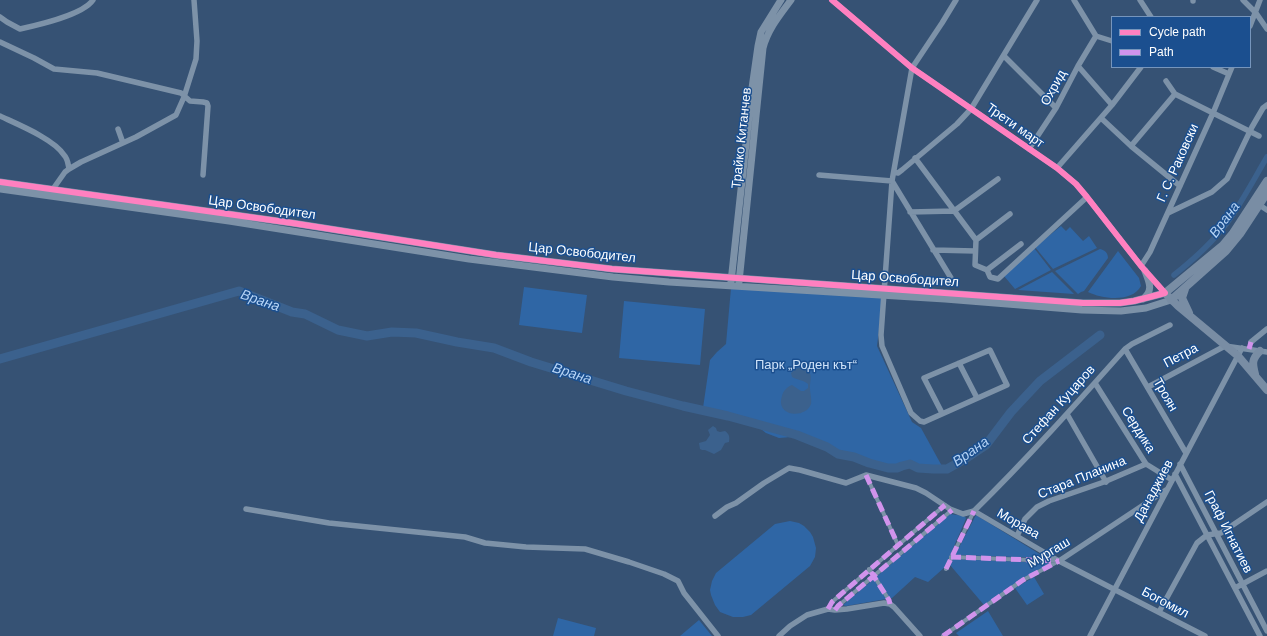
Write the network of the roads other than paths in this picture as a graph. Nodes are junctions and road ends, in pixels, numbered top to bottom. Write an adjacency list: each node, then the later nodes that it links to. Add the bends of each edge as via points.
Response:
1 (93, 0): 14 (street, via 83,8 63,17 20,29)
2 (194, 0): 29 (street, via 198,41 196,59)
3 (781, 0): 70 (street, Трайко Китанчев, via 761,32 758,46)
4 (791, 0): 71 (street, Трайко Китанчев, via 771,28 763,48)
5 (832, 0): 22 (street, Трети март)
6 (955, 0): 22 (street)
7 (1037, 0): 20 (street)
8 (1074, 0): 17 (street)
9 (1140, 0): 13 (street)
10 (1243, 0): 12 (street)
11 (1260, 0): 12 (street)
12 (1256, 13): 15 (street); 16 (street)
13 (1150, 16)
14 (0, 17)
15 (1251, 24)
16 (1267, 29)
17 (1096, 36): 18 (street); 21 (street, Охрид)
18 (1111, 41)
19 (0, 42): 29 (street, via 54,69 98,73 181,93)
20 (1004, 56): 32 (street); 33 (street)
21 (1078, 66): 30 (street); 32 (street, Охрид)
22 (912, 68): 33 (street, Трети март); 46 (street)
23 (1140, 68): 30 (street)
24 (1215, 68): 26 (street)
25 (1232, 68): 26 (street, Г. С. Раковски)
26 (1229, 74): 34 (street, Г. С. Раковски)
27 (1166, 82): 28 (street)
28 (1175, 94): 34 (street); 41 (street)
29 (184, 97): 40 (street, via 174,117); 47 (street, via 190,101 207,103 208,106)
30 (1112, 105): 36 (street)
31 (1267, 105): 38 (street)
32 (1056, 108): 42 (street, Охрид)
33 (971, 109): 42 (street, Трети март); 43 (street)
34 (1213, 113): 38 (street); 53 (street, Г. С. Раковски)
35 (0, 116): 45 (street, via 43,137 58,148 64,154)
36 (1101, 118): 41 (street); 44 (street)
37 (118, 129): 40 (street)
38 (1250, 131): 39 (street); 62 (street, via 1227,179 1212,192)
39 (1259, 136)
40 (123, 143): 45 (street)
41 (1131, 146): 53 (street)
42 (1029, 149): 44 (street, Трети март)
43 (916, 158): 46 (street, via 902,170); 60 (street)
44 (1057, 168): 57 (street, Трети март)
45 (69, 170): 55 (street)
46 (894, 172): 50 (street)
47 (203, 175)
48 (819, 175): 50 (street)
49 (998, 179): 60 (street)
50 (892, 181): 61 (street); 76 (street)
51 (1267, 181): 58 (main road)
52 (0, 182): 55 (street, Цар Освободител)
53 (1180, 186): 62 (street, Г. С. Раковски)
54 (0, 189): 73 (street, Цар Освободител, via 237,222 469,259 613,277)
55 (53, 189): 70 (street, Цар Освободител, via 496,254 612,269)
56 (1267, 193): 58 (main road)
57 (1087, 197): 68 (street, Трети март); 69 (street, via 998,280 990,277)
58 (1257, 203): 59 (street); 75 (main road, via 1240,234 1226,251); 77 (main road, via 1223,245)
59 (1267, 210)
60 (954, 211): 61 (street); 64 (street)
61 (910, 212): 66 (street)
62 (1168, 213): 68 (street, Г. С. Раковски)
63 (1010, 214): 64 (street)
64 (976, 240): 67 (street)
65 (1021, 244): 69 (street)
66 (933, 250): 67 (street); 72 (street)
67 (975, 251): 69 (street, via 975,265)
68 (1143, 269): 77 (street, Трети март); 78 (street, via 1150,287 1149,293)
69 (987, 270)
70 (732, 278): 71 (street, Цар Освободител); 73 (street, Трайко Китанчев)
71 (739, 278): 74 (street, Трайко Китанчев); 76 (street, Цар Освободител)
72 (951, 278)
73 (731, 286): 74 (street, Цар Освободител)
74 (739, 286): 76 (street, Цар Освободител)
75 (1185, 288): 79 (main road); 80 (main road, via 1182,298)
76 (884, 292): 78 (street, Цар Освободител, via 1083,303 1120,303); 79 (street, Цар Освободител, via 1121,311 1146,308); 95 (street, via 882,346 911,413 924,422)
77 (1165, 293): 78 (street, Цар Освободител); 79 (main road)
78 (1143, 299)
79 (1171, 300): 80 (main road)
80 (1191, 317): 84 (main road)
81 (1170, 325): 85 (street, Стефан Куцаров)
82 (1267, 329): 83 (street)
83 (1251, 342): 86 (street)
84 (1225, 346): 87 (main road); 92 (street, Петра)
85 (1125, 349): 91 (street, Стефан Куцаров); 92 (street, Троян)
86 (1249, 349): 87 (street); 88 (street)
87 (1240, 352): 90 (main road); 97 (street, Данаджиев)
88 (1264, 352): 90 (main road, via 1255,356 1253,360)
89 (959, 362): 94 (street); 94 (street, via 990,350 1007,385); 95 (street, via 924,378)
90 (1256, 376): 93 (main road)
91 (1095, 383): 96 (street, Стефан Куцаров); 98 (street, Сердика)
92 (1148, 387): 97 (street, Троян)
93 (1267, 390)
94 (977, 398): 95 (street)
95 (942, 413)
96 (1067, 414): 102 (street); 108 (street, Стефан Куцаров)
97 (1186, 453): 99 (street, Данаджиев)
98 (1146, 464): 101 (street, Сердика); 102 (street, Стара Планина)
99 (1180, 464): 101 (street, Данаджиев); 113 (street, Граф Игнатиев)
100 (866, 475): 105 (street, via 916,488); 110 (street, via 846,483 789,468); 117 (street)
101 (1173, 477): 103 (street, Данаджиев); 114 (street, Граф Игнатиев)
102 (1106, 482): 115 (street, Стара Планина, via 1049,500 1037,507 1025,519)
103 (1167, 489): 120 (street, Мургаш); 127 (street, Данаджиев)
104 (1267, 502): 113 (street)
105 (945, 505): 107 (street); 109 (street)
106 (246, 509): 134 (street, via 329,523 465,537 485,543 585,549 645,567 678,581 684,593)
107 (952, 510): 108 (street, via 963,514); 111 (street)
108 (974, 511): 115 (street, Морава); 119 (street)
109 (936, 512): 111 (street); 112 (street)
110 (715, 516)
111 (942, 518): 116 (street)
112 (911, 534): 116 (street); 117 (street)
113 (1217, 534): 114 (street); 125 (street, Граф Игнатиев)
114 (1207, 535): 126 (street, Граф Игнатиев); 132 (street, via 1194,547)
115 (1017, 536): 120 (street, Морава)
116 (916, 540): 118 (street)
117 (896, 546): 118 (street); 121 (street)
118 (900, 554): 124 (street)
119 (951, 557): 120 (street); 122 (street)
120 (1059, 561): 127 (street, Морава); 137 (street, Мургаш, via 1023,580)
121 (868, 569): 124 (street); 128 (street)
122 (946, 569)
123 (1267, 571): 125 (street)
124 (874, 576): 129 (street); 130 (street)
125 (1243, 584): 126 (street); 133 (street, Граф Игнатиев)
126 (1235, 588): 140 (street, Граф Игнатиев)
127 (1115, 589): 132 (street, Богомил); 138 (street, Данаджиев)
128 (832, 602): 130 (street); 131 (street)
129 (890, 604): 130 (street); 136 (street)
130 (836, 608): 131 (street)
131 (828, 609): 135 (street, via 807,615)
132 (1159, 612): 139 (street, Богомил)
133 (1267, 631)
134 (718, 636)
135 (779, 636)
136 (920, 636)
137 (943, 636)
138 (1090, 636)
139 (1205, 636)
140 (1260, 636)

